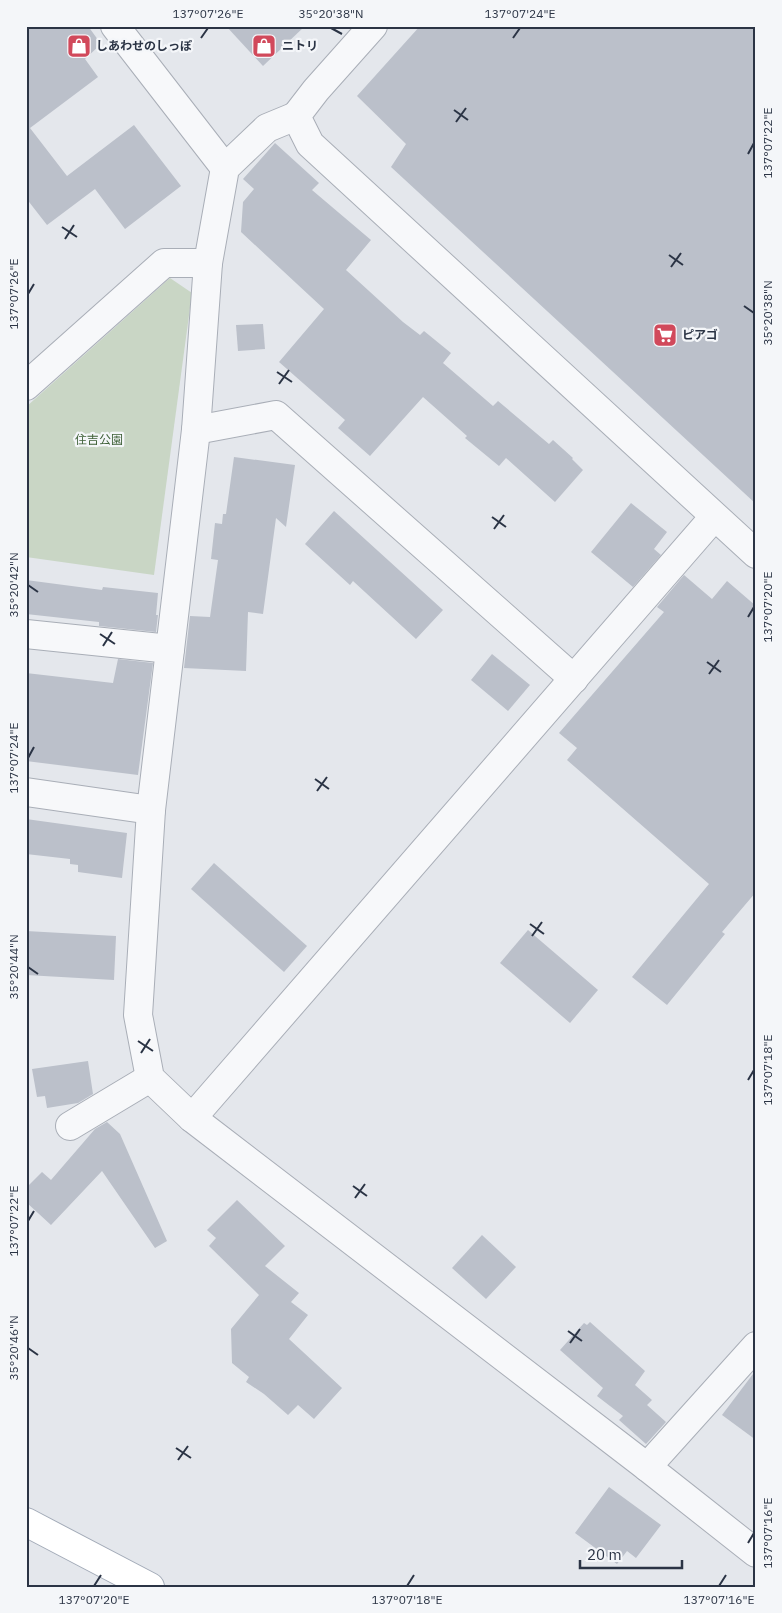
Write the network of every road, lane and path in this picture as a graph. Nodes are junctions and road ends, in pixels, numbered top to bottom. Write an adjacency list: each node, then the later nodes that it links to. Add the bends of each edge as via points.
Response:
1 (116, 26): 4 (street)
2 (373, 26): 3 (street)
3 (296, 116): 4 (street, via 267,128); 8 (street, via 310,144)
4 (225, 168): 5 (street)
5 (208, 263): 6 (street, via 164,263); 7 (street)
6 (26, 386)
7 (196, 430): 11 (street); 12 (street, via 276,415)
8 (714, 517): 9 (street); 12 (street)
9 (756, 554)
10 (26, 634): 11 (street)
11 (170, 649): 14 (street)
12 (574, 678): 16 (street)
13 (26, 792): 14 (street)
14 (151, 810): 15 (street, via 138,1015)
15 (150, 1078): 16 (street); 17 (street)
16 (192, 1118): 19 (street)
17 (70, 1126)
18 (756, 1346): 19 (street)
19 (647, 1466): 21 (street)
20 (26, 1522): 22 (main road)
21 (756, 1554)
22 (150, 1587)

